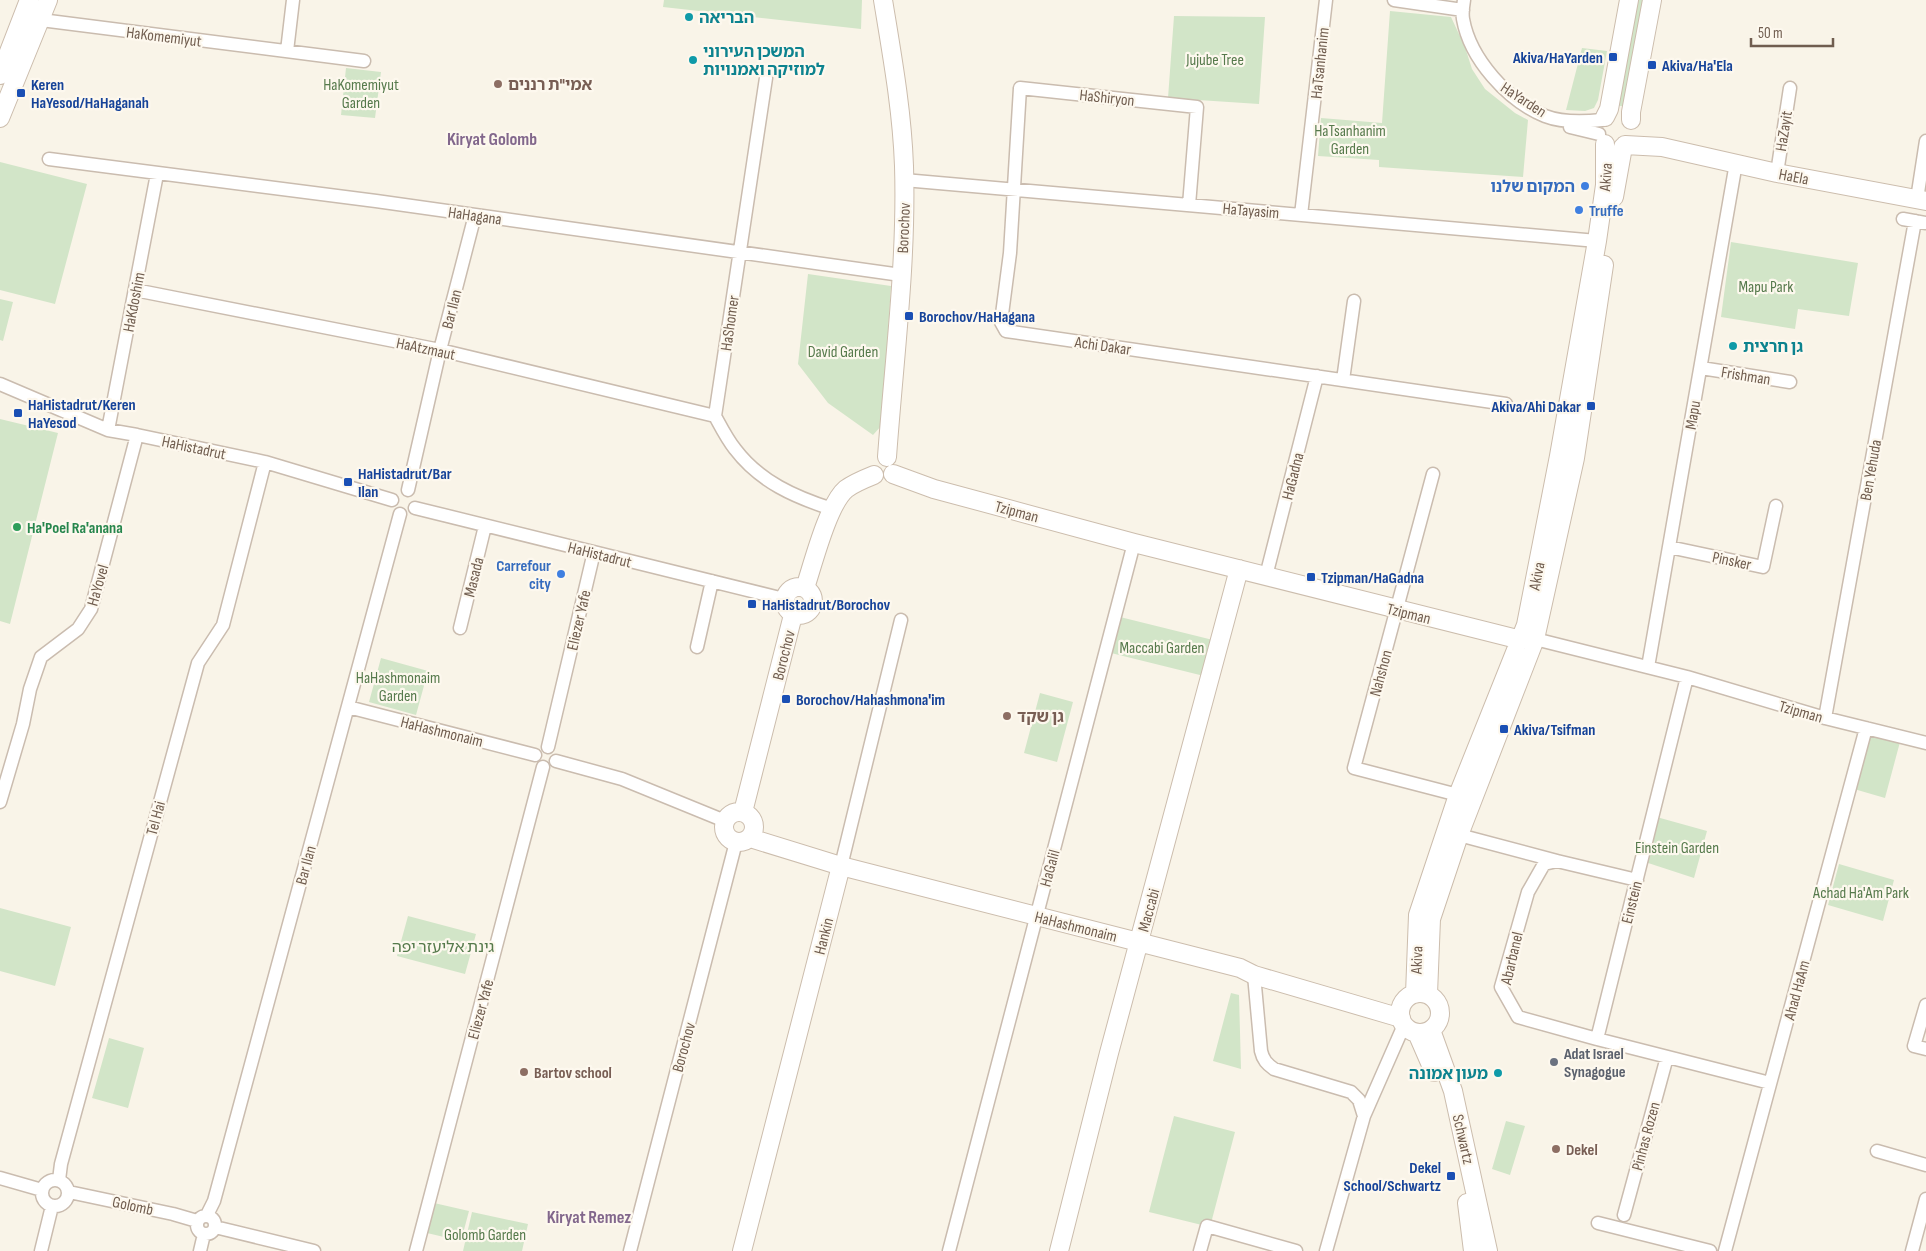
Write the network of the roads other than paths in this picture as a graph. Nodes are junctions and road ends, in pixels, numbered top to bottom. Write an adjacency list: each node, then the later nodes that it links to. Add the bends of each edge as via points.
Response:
1 (29, 0): 13 (street)
2 (48, 0): 10 (street)
3 (293, 0): 11 (street)
4 (884, 0): 26 (street, Borochov, via 895,76)
5 (1326, 0): 31 (street, HaTsanhanim)
6 (1394, 0): 9 (street)
7 (1629, 0): 18 (street, Akiva)
8 (1652, 0): 17 (street, via 1631,112)
9 (1464, 5): 18 (street, HaYarden, via 1462,18 1471,43 1481,61 1507,92 1564,125)
10 (42, 20): 11 (street, HaKomemiyut); 16 (street)
11 (287, 51): 12 (street, HaKomemiyut)
12 (364, 61)
13 (0, 75)
14 (766, 78): 34 (street, HaShomer)
15 (1790, 88): 24 (street, HaZayit)
16 (0, 118)
17 (1632, 123): 18 (street, via 1615,113); 20 (street, via 1632,137); 21 (street, HaEla)
18 (1603, 129): 20 (street, via 1615,148); 33 (street, Akiva, via 1605,185)
19 (1926, 141): 28 (street)
20 (1624, 146): 21 (street, HaEla); 72 (street, Akiva, via 1575,458)
21 (1662, 147): 23 (street, HaEla)
22 (49, 159): 25 (street, HaHagana)
23 (1736, 163): 24 (street, HaEla); 39 (street, Mapu)
24 (1777, 173): 28 (street, HaEla)
25 (157, 174): 30 (street, HaHagana); 36 (street, HaKdoshim)
26 (904, 180): 27 (street, HaTayasim); 35 (street, Borochov)
27 (1014, 189): 29 (street, HaTayasim); 29 (street, HaShiryon, via 1020,88 1197,107); 40 (street, Achi Dakar, via 1001,322 1006,331)
28 (1921, 200)
29 (1190, 205): 31 (street, HaTayasim)
30 (475, 215): 34 (street, HaHagana); 38 (street, Bar Ilan)
31 (1301, 215): 33 (street, HaTayasim)
32 (1915, 221): 77 (street, Ben Yehuda)
33 (1597, 241): 72 (street, Akiva)
34 (739, 253): 35 (street, HaHagana); 45 (street, HaShomer)
35 (901, 275): 48 (street, Borochov)
36 (135, 290): 38 (street, HaAtzmaut); 46 (street, HaKdoshim)
37 (1354, 301): 41 (street)
38 (440, 350): 45 (street, HaAtzmaut); 53 (street, Bar Ilan)
39 (1701, 368): 42 (street, Frishman); 61 (street, Mapu)
40 (1318, 376): 41 (street, Achi Dakar); 64 (street, HaGadna)
41 (1343, 380): 44 (street, Achi Dakar)
42 (1790, 382)
43 (0, 384): 46 (street, HaHistadrut)
44 (1506, 404)
45 (715, 416): 57 (street, via 735,449 758,473 799,498)
46 (108, 430): 47 (street, HaHistadrut)
47 (137, 434): 49 (street, HaHistadrut); 85 (street, HaYovel, via 91,609 78,629 41,658)
48 (887, 457): 50 (street, via 894,464); 52 (street, via 880,456 875,460 871,470)
49 (266, 462): 54 (street, HaHistadrut); 107 (street, Tel Hai, via 223,626 198,663)
50 (893, 474): 52 (street, via 884,480); 60 (street, Tzipman, via 934,489)
51 (1433, 474): 68 (street, Nahshon)
52 (874, 475): 57 (street, via 845,490)
53 (408, 490): 54 (street, via 399,491); 56 (street, via 414,495)
54 (392, 500): 58 (street)
55 (1776, 506): 61 (street, Pinsker, via 1764,567)
56 (415, 508): 58 (street, via 409,514); 59 (street, HaHistadrut)
57 (832, 509): 66 (street)
58 (400, 514): 76 (street, Bar Ilan)
59 (486, 526): 62 (street, HaHistadrut); 71 (street, Masada)
60 (1134, 543): 63 (street, Tzipman); 93 (street, HaGalil)
61 (1669, 548): 74 (street, Mapu)
62 (594, 552): 65 (street, HaHistadrut); 80 (street, Eliezer Yafe)
63 (1239, 569): 64 (street, Tzipman); 94 (street, Maccabi)
64 (1266, 576): 68 (street, Tzipman)
65 (712, 581): 67 (street, HaHistadrut); 73 (street)
66 (805, 588): 67 (street, via 790,589); 69 (street, via 812,595 812,608 805,614)
67 (784, 599): 69 (street, via 787,610)
68 (1397, 610): 72 (street, Tzipman); 84 (street, Nahshon, via 1354,768)
69 (793, 615): 86 (street, Borochov)
70 (901, 620): 91 (street, Hankin)
71 (460, 628)
72 (1528, 639): 74 (street, Tzipman); 84 (street, Akiva); 88 (street, Akiva)
73 (697, 647)
74 (1648, 667): 75 (street, Tzipman)
75 (1687, 677): 77 (street, Tzipman); 92 (street, Einstein)
76 (348, 707): 81 (street, HaHashmonaim); 113 (street, Bar Ilan, via 214,1201)
77 (1825, 718): 78 (street, Tzipman)
78 (1866, 728): 79 (street, Tzipman); 102 (street, Ahad HaAm)
79 (1926, 743)
80 (548, 747): 81 (street, via 541,747); 82 (street, via 556,754)
81 (535, 755): 83 (street, via 536,762)
82 (556, 761): 83 (street, via 552,766); 87 (street, via 622,778)
83 (543, 768): 120 (street, Eliezer Yafe)
84 (1458, 796): 96 (street, Akiva, via 1418,915)
85 (0, 802)
86 (743, 812): 87 (street, via 732,814); 89 (street, via 754,823 754,834)
87 (725, 821): 89 (street, via 727,837)
88 (1459, 835): 90 (street); 96 (street, Akiva, via 1431,919)
89 (743, 840): 91 (street, HaHashmonaim); 121 (street, Borochov)
90 (1557, 861): 92 (street); 99 (street, Abarbanel, via 1544,864 1528,892 1501,987 1518,1017)
91 (841, 866): 93 (street, HaHashmonaim); 122 (street, Hankin)
92 (1637, 880): 99 (street, Einstein)
93 (1036, 917): 94 (street, HaHashmonaim); 123 (street, HaGalil)
94 (1140, 942): 95 (street, HaHashmonaim, via 1240,968); 124 (street, Maccabi)
95 (1254, 975): 98 (street, HaHashmonaim); 103 (street, via 1262,1058 1274,1069 1351,1092 1359,1100)
96 (1421, 994): 98 (street, via 1408,997 1400,1010); 98 (street, via 1434,998 1440,1019 1436,1025)
97 (1926, 1005): 100 (street, via 1914,1046)
98 (1413, 1027): 103 (street); 128 (street, Schwartz, via 1436,1076 1458,1140); 129 (street, Schwartz, via 1453,1091)
99 (1596, 1039): 101 (street, Abarbanel)
100 (1926, 1049)
101 (1667, 1057): 102 (street, Abarbanel); 112 (street, Pinhas Rozen)
102 (1770, 1083): 131 (street, Ahad HaAm)
103 (1364, 1116): 127 (street)
104 (1877, 1150): 105 (street)
105 (1926, 1165)
106 (0, 1178): 108 (street)
107 (59, 1180): 108 (street, via 50,1180); 109 (street)
108 (42, 1190): 111 (street, via 44,1201)
109 (69, 1192): 111 (street, via 64,1203); 113 (street, Golomb)
110 (1926, 1199): 132 (street)
111 (52, 1206): 117 (street)
112 (1624, 1214)
113 (202, 1218): 115 (street, via 213,1218); 116 (street, via 197,1228)
114 (1598, 1223): 130 (street)
115 (215, 1227): 116 (street, via 210,1234); 119 (street)
116 (204, 1234): 118 (street)
117 (42, 1251)
118 (200, 1251)
119 (314, 1251)
120 (416, 1251)
121 (630, 1251)
122 (742, 1251)
123 (949, 1251)
124 (1059, 1251)
125 (1200, 1251): 126 (street, via 1206,1226)
126 (1296, 1251)
127 (1326, 1251)
128 (1473, 1251)
129 (1488, 1251)
130 (1710, 1251)
131 (1724, 1251)
132 (1912, 1251)

